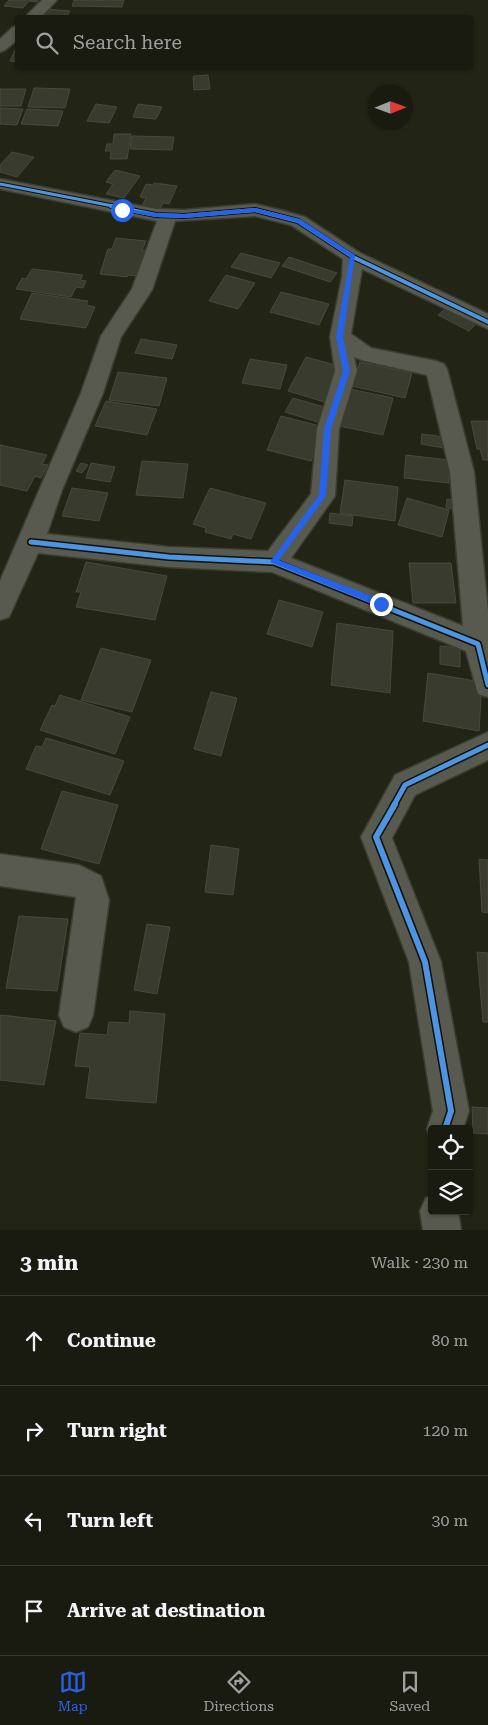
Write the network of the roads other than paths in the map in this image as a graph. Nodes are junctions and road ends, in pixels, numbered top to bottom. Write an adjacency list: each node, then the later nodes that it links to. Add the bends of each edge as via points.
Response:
1 (50, 0): 2 (street)
2 (34, 15)
3 (15, 33): 4 (street)
4 (0, 47)
5 (0, 184): 6 (street, via 122,210)
6 (168, 215): 7 (street, via 255,210 298,221); 10 (street, via 142,290 111,336 92,393)
7 (353, 257): 8 (street); 9 (street)
8 (488, 322)
9 (340, 337): 11 (street, via 346,371 328,429 323,496); 13 (street, via 365,354 436,370 462,472)
10 (31, 542): 11 (street, via 168,557); 12 (street)
11 (274, 562): 13 (street)
12 (0, 609)
13 (478, 644): 14 (street)
14 (488, 685)
15 (488, 745): 18 (street, via 406,785 376,837 425,962 451,1111)
16 (0, 870): 17 (street, via 79,881 90,887 93,900)
17 (76, 1015)
18 (446, 1125)
19 (440, 1215): 20 (street)
20 (442, 1230)

